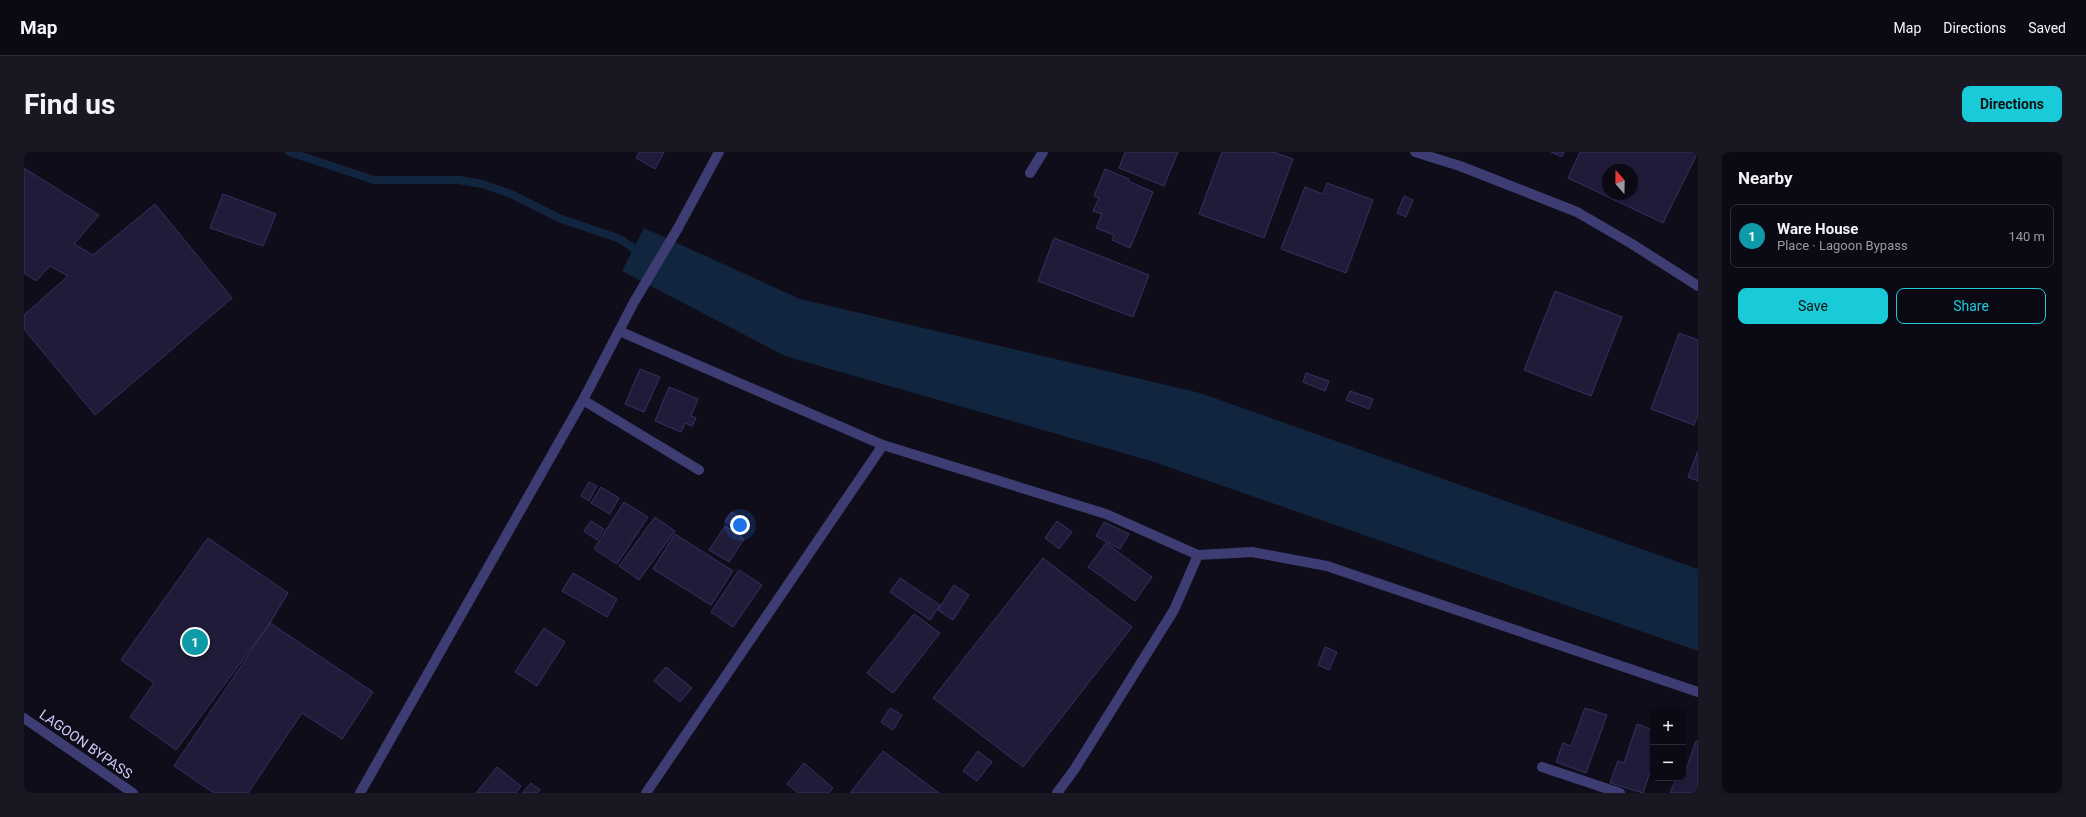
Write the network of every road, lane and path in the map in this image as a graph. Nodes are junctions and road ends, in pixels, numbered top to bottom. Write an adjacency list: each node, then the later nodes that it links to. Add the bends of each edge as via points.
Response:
1 (719, 152): 6 (street)
2 (1043, 152): 4 (street)
3 (1415, 152): 5 (street, via 1460,166 1577,212)
4 (1030, 173)
5 (1698, 286)
6 (619, 331): 7 (street); 8 (street)
7 (583, 400): 9 (street); 15 (street)
8 (883, 445): 10 (street, via 1106,514); 16 (street)
9 (699, 470)
10 (1198, 555): 11 (street, via 1252,552 1327,566); 17 (street, via 1174,610)
11 (1698, 692)
12 (24, 718): 14 (street, LAGOON BYPASS)
13 (1542, 767): 18 (street)
14 (133, 793)
15 (360, 793)
16 (646, 793)
17 (1057, 793)
18 (1620, 793)

